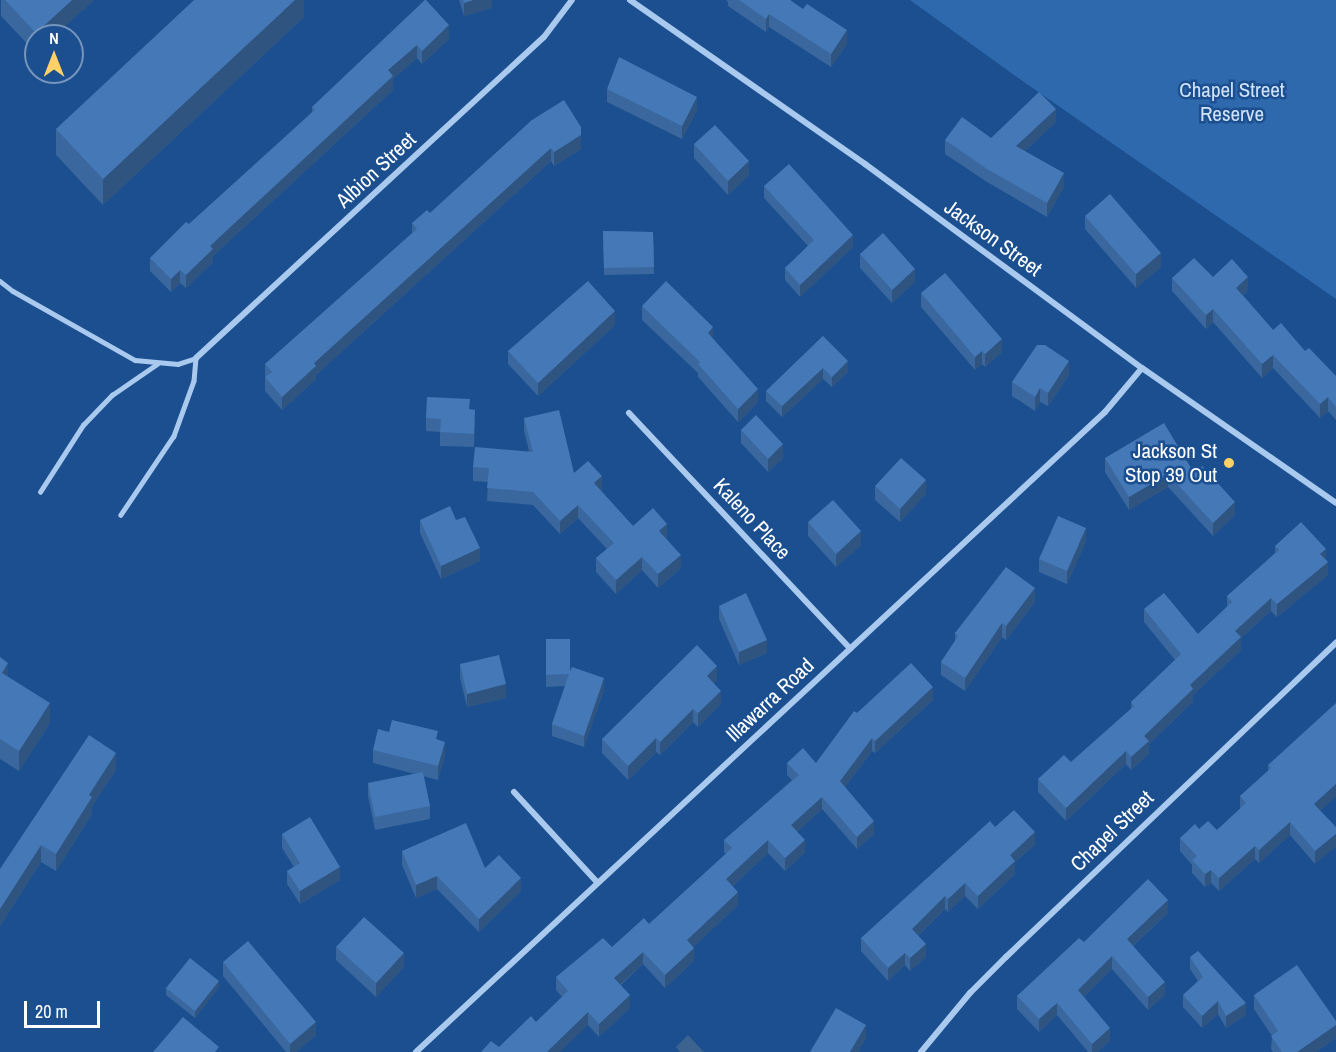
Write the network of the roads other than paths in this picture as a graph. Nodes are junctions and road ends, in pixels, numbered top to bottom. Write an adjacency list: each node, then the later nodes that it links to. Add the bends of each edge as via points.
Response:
1 (572, 0): 4 (street, Albion Street, via 544,37)
2 (630, 0): 6 (street, Jackson Street, via 865,164)
3 (0, 281): 5 (lane, via 135,360)
4 (196, 358): 5 (lane, via 178,364); 10 (lane, via 194,381 174,436)
5 (157, 364): 8 (lane, via 112,395 83,425)
6 (1142, 368): 9 (street, Jackson Street); 12 (street, Illawarra Road, via 1105,412)
7 (629, 413): 12 (street, Kaleno Place)
8 (40, 492)
9 (1336, 503)
10 (121, 516)
11 (1336, 643): 16 (street, Chapel Street, via 969,993)
12 (850, 648): 14 (street, Illawarra Road)
13 (514, 792): 14 (street)
14 (597, 882): 15 (street, Illawarra Road)
15 (416, 1052)
16 (921, 1052)

